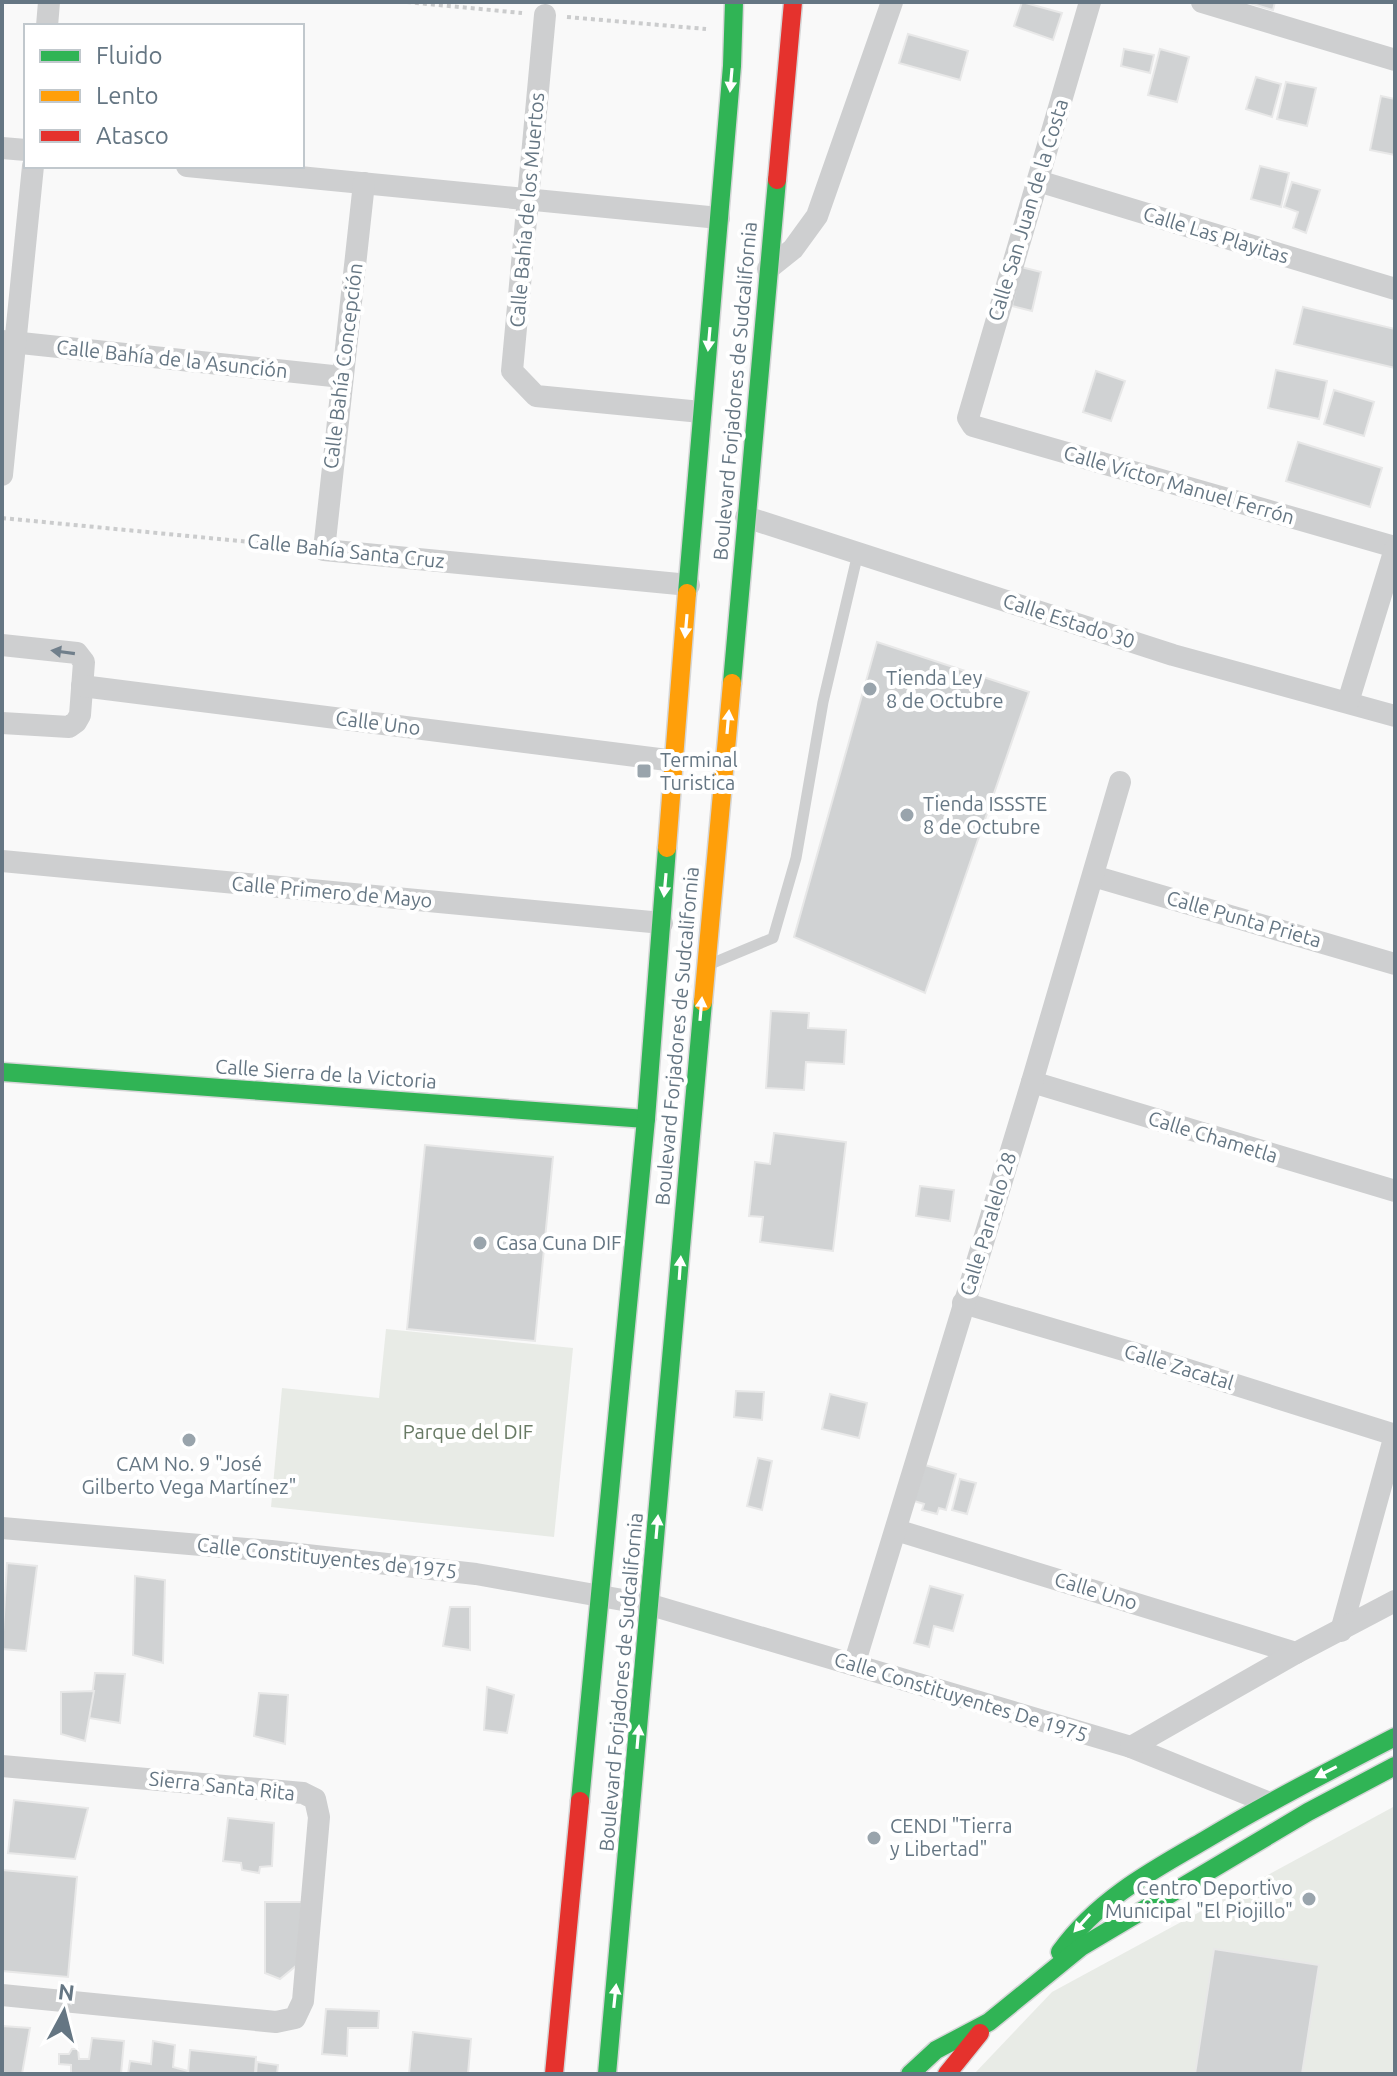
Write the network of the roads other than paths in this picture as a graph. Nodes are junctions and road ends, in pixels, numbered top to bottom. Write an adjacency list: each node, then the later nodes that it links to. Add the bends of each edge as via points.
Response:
1 (49, 2): 8 (street)
2 (734, 2): 17 (main road, Boulevard Forjadores de Sudcalifornia, one-way to 17)
3 (793, 2): 18 (main road, Boulevard Forjadores de Sudcalifornia)
4 (892, 2): 18 (street, via 817,216 793,249)
5 (1090, 2): 14 (street, Calle San Juan de la Costa)
6 (1202, 2): 9 (street)
7 (545, 15): 16 (street, Calle Bahía de los Muertos)
8 (47, 24)
9 (1395, 60)
10 (2, 148): 11 (street)
11 (24, 150)
12 (33, 168): 20 (street)
13 (208, 168): 15 (street)
14 (1038, 181): 19 (street, Calle Las Playitas); 23 (street, Calle San Juan de la Costa)
15 (364, 183): 16 (street); 21 (street, Calle Bahía Concepción)
16 (529, 199): 17 (street); 22 (street, Calle Bahía de los Muertos, via 512,371 536,396)
17 (719, 218): 22 (main road, Boulevard Forjadores de Sudcalifornia, one-way to 22)
18 (768, 269): 25 (main road, Boulevard Forjadores de Sudcalifornia)
19 (1395, 289)
20 (9, 342): 21 (street, Calle Bahía de la Asunción); 24 (street)
21 (342, 377): 27 (street, Calle Bahía Concepción)
22 (701, 412): 29 (main road, Boulevard Forjadores de Sudcalifornia)
23 (968, 418): 26 (street, Calle Víctor Manuel Ferrón, via 973,426)
24 (2, 475)
25 (746, 517): 28 (street, Calle Estado 30); 41 (main road, Boulevard Forjadores de Sudcalifornia, one-way to 25)
26 (1395, 548): 32 (street)
27 (324, 550): 29 (street, Calle Bahía Santa Cruz)
28 (858, 553): 32 (street, Calle Estado 30, via 1173,655); 41 (lane, via 823,702 796,858 773,938)
29 (689, 585): 35 (main road, Boulevard Forjadores de Sudcalifornia, one-way to 35)
30 (2, 645): 31 (street, one-way to 30, via 84,662 77,653)
31 (82, 686): 34 (street, via 80,715 69,727); 35 (street, Calle Uno)
32 (1348, 702): 33 (street, Calle Estado 30)
33 (1395, 716)
34 (2, 723)
35 (675, 761): 39 (main road, Boulevard Forjadores de Sudcalifornia, one-way to 39)
36 (1120, 782): 38 (street, Calle Paralelo 28)
37 (2, 861): 39 (street, Calle Primero de Mayo)
38 (1093, 876): 40 (street, Calle Punta Prieta); 43 (street, Calle Paralelo 28)
39 (662, 923): 44 (main road, Boulevard Forjadores de Sudcalifornia)
40 (1395, 964)
41 (705, 967): 52 (main road, Boulevard Forjadores de Sudcalifornia, one-way to 41)
42 (2, 1072): 44 (main road, Calle Sierra de la Victoria)
43 (1032, 1082): 45 (street, Calle Chametla); 46 (street, Calle Paralelo 28)
44 (646, 1119): 50 (main road, Boulevard Forjadores de Sudcalifornia)
45 (1395, 1191)
46 (963, 1303): 47 (street, Calle Zacatal); 49 (street, Calle Paralelo 28)
47 (1395, 1435): 53 (street)
48 (2, 1528): 50 (street, Calle Constituyentes de 1975, via 302,1554)
49 (896, 1530): 54 (street, Calle Uno); 55 (street, Calle Paralelo 28)
50 (601, 1594): 52 (street, Calle Constituyentes de 1975); 64 (main road, Boulevard Forjadores de Sudcalifornia)
51 (1395, 1601): 53 (street)
52 (651, 1605): 55 (street, Calle Constituyentes De 1975); 65 (main road, Boulevard Forjadores de Sudcalifornia, one-way to 52)
53 (1341, 1631): 54 (street)
54 (1296, 1653): 57 (street)
55 (854, 1665): 57 (street, Calle Constituyentes De 1975)
56 (1395, 1737): 60 (main road, one-way to 60)
57 (1131, 1747): 60 (street, Calle Constituyentes De 1975)
58 (2, 1766): 62 (street, Sierra Santa Rita, via 303,1793 315,1799 319,1817 303,2001 295,2018 276,2022)
59 (1395, 1766): 61 (main road, via 1081,1947)
60 (1267, 1802): 61 (main road, one-way to 61, via 1095,1909)
61 (1047, 1974): 63 (main road)
62 (2, 1995)
63 (989, 2022): 66 (main road, via 936,2050); 67 (main road)
64 (554, 2074)
65 (607, 2074)
66 (910, 2074)
67 (947, 2074)

